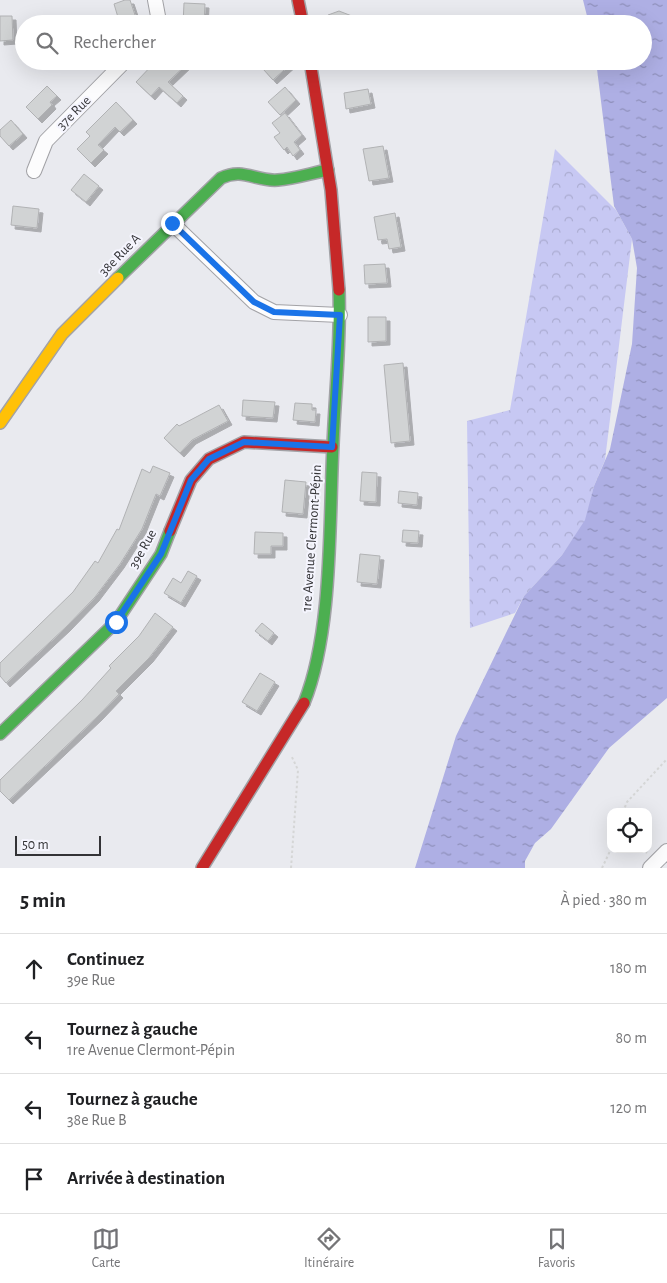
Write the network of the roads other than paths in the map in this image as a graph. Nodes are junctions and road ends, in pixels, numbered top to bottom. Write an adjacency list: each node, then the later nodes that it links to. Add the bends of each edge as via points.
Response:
1 (155, 0): 3 (street)
2 (298, 0): 4 (street)
3 (158, 15)
4 (301, 15)
5 (116, 70): 8 (street, 37e Rue, via 46,141)
6 (311, 70): 7 (street, 1re Avenue Clermont-Pépin)
7 (328, 170): 9 (street, 38e Rue A, via 278,180 258,178 244,172 232,173 221,178); 10 (street, 1re Avenue Clermont-Pépin, via 337,228)
8 (34, 171)
9 (172, 223): 10 (street, via 264,308 274,312); 11 (street, 38e Rue A, via 62,334)
10 (340, 315): 12 (street, 1re Avenue Clermont-Pépin)
11 (0, 423)
12 (332, 447): 13 (street, 39e Rue, via 244,442 209,459 191,480 161,554 116,622); 15 (street, 1re Avenue Clermont-Pépin, via 330,522 314,673 305,702 284,740)
13 (0, 734)
14 (667, 851): 16 (street)
15 (202, 868)
16 (650, 868)

